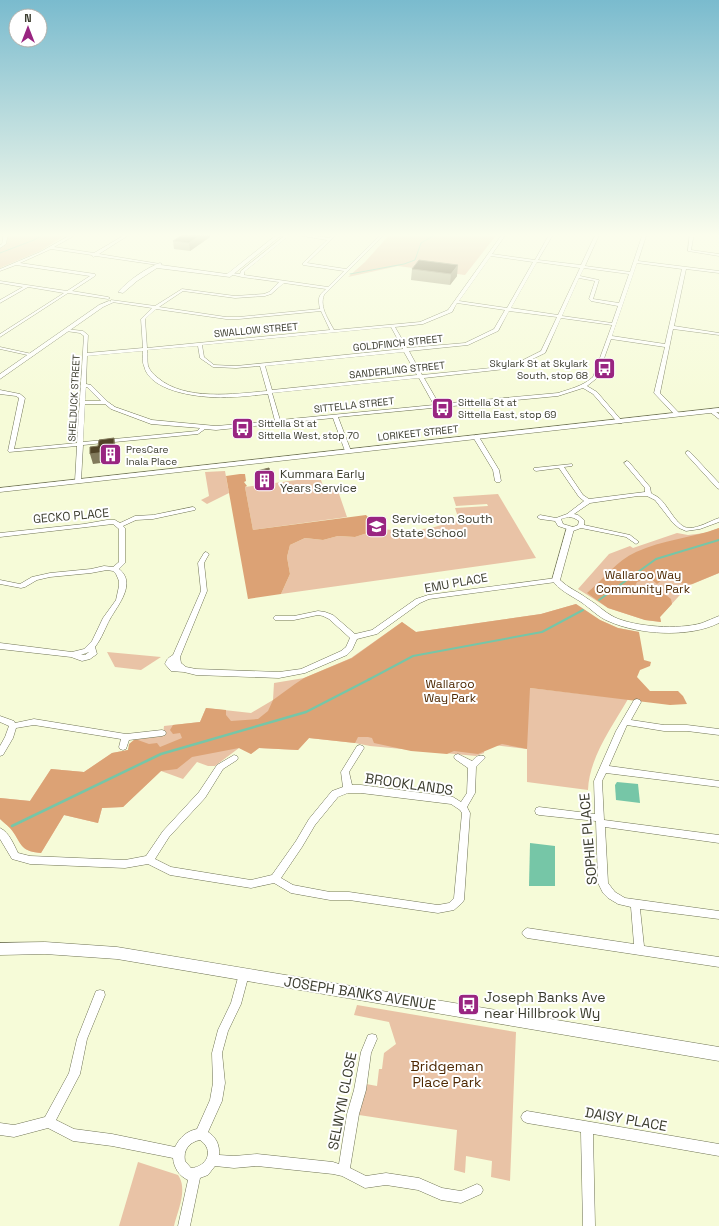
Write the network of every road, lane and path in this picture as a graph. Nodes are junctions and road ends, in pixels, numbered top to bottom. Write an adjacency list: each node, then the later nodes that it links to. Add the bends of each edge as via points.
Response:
1 (20, 290): 17 (street)
2 (50, 290): 15 (street)
3 (70, 290): 15 (street)
4 (126, 290): 16 (street)
5 (182, 290): 20 (street, SANDERLING STREET)
6 (184, 290): 7 (street, SANDERLING STREET, via 235,297 266,295)
7 (273, 290)
8 (328, 290): 22 (street, via 320,300)
9 (465, 290): 18 (street, SWALLOW STREET)
10 (519, 290): 21 (street, GOLDFINCH STREET)
11 (572, 290): 23 (street, SANDERLING STREET)
12 (594, 290): 19 (street, via 592,300)
13 (626, 290): 19 (street)
14 (679, 290): 26 (street)
15 (66, 293): 16 (street); 30 (street)
16 (112, 298): 20 (street); 27 (street)
17 (0, 302)
18 (456, 302): 21 (street); 25 (street, SWALLOW STREET, via 448,313 420,324)
19 (621, 305): 24 (street)
20 (156, 307): 22 (street, via 226,318); 35 (street, SANDERLING STREET, via 143,319)
21 (508, 309): 23 (street); 36 (street, GOLDFINCH STREET, via 493,333 466,344)
22 (322, 310): 28 (street)
23 (560, 317): 24 (street); 40 (street, SANDERLING STREET, via 540,354 512,367)
24 (613, 324): 31 (street)
25 (393, 327): 28 (street, SWALLOW STREET); 36 (street)
26 (672, 327): 29 (street); 33 (street)
27 (68, 330): 37 (street); 38 (street, SHELDUCK STREET, via 85,334)
28 (333, 332): 32 (street, SWALLOW STREET)
29 (719, 334)
30 (0, 336)
31 (610, 338): 33 (street); 43 (street, via 595,378)
32 (200, 345): 35 (street, SWALLOW STREET); 39 (street, GOLDFINCH STREET, via 202,358 213,366 223,368)
33 (667, 346): 50 (street, via 657,393)
34 (0, 348): 37 (street)
35 (144, 350): 38 (street, SWALLOW STREET); 45 (street, SANDERLING STREET, via 148,373 162,384 184,392 219,396)
36 (406, 351): 39 (street, GOLDFINCH STREET); 40 (street)
37 (32, 355): 41 (street)
38 (85, 355): 42 (street, SHELDUCK STREET)
39 (262, 365): 45 (street)
40 (420, 376): 45 (street, SANDERLING STREET); 48 (street)
41 (0, 377)
42 (83, 385): 46 (street, SHELDUCK STREET); 47 (street, via 89,386)
43 (584, 386): 48 (street, SITTELLA STREET, via 558,394); 54 (street, via 596,393)
44 (0, 392): 59 (street, SITTELLA STREET, via 22,398 9,452)
45 (270, 392): 53 (street)
46 (82, 402): 47 (street); 59 (street, SHELDUCK STREET)
47 (106, 403): 55 (street, via 113,408)
48 (437, 406): 51 (street, SITTELLA STREET)
49 (716, 411): 50 (street, LORIKEET STREET); 52 (street)
50 (678, 414): 54 (street, LORIKEET STREET)
51 (335, 416): 53 (street, SITTELLA STREET); 60 (street)
52 (719, 417)
53 (278, 422): 56 (street, SITTELLA STREET)
54 (620, 422): 58 (street, LORIKEET STREET)
55 (162, 424): 56 (street); 57 (street)
56 (204, 428): 57 (street, SITTELLA STREET, via 198,432)
57 (165, 435): 59 (street, SITTELLA STREET)
58 (476, 437): 60 (street, LORIKEET STREET); 67 (street, via 496,470)
59 (80, 445): 66 (street, SHELDUCK STREET)
60 (348, 451): 66 (street, LORIKEET STREET)
61 (688, 453): 68 (street)
62 (627, 463): 70 (street, via 648,488)
63 (570, 465): 64 (street)
64 (560, 466): 65 (street); 71 (street, via 581,496)
65 (536, 469)
66 (78, 481): 69 (street, LORIKEET STREET)
67 (498, 481)
68 (719, 487)
69 (0, 490)
70 (648, 494): 71 (street); 76 (street, via 657,499 681,527 688,530)
71 (588, 501): 73 (street)
72 (192, 509): 77 (street, via 135,518)
73 (569, 515): 75 (street); 78 (street, via 580,519)
74 (540, 517): 75 (street)
75 (558, 520): 79 (street, via 560,525)
76 (719, 520)
77 (120, 525): 80 (street, GECKO PLACE, via 115,522 101,522); 83 (street, GECKO PLACE, via 122,563)
78 (582, 526): 79 (street); 81 (street, via 628,536)
79 (570, 529): 84 (street)
80 (0, 535)
81 (636, 542)
82 (206, 554): 88 (street, via 201,563 204,591 176,657 170,660 174,669 262,676 302,671 344,653)
83 (114, 569): 85 (street, via 58,573 34,578 27,584 18,586 10,582); 89 (street, via 119,572 123,587 92,648 93,654 87,658 78,658 72,655)
84 (556, 580): 87 (street, via 562,587 599,612 626,624 687,629 699,628); 88 (street, EMU PLACE, via 428,598 418,601 374,632)
85 (0, 582)
86 (277, 618): 88 (street, via 325,614)
87 (719, 619)
88 (354, 636)
89 (0, 646)
90 (637, 702): 92 (street, SOPHIE PLACE)
91 (0, 719): 93 (street)
92 (625, 722): 94 (street); 104 (street, SOPHIE PLACE)
93 (13, 726): 96 (street, via 34,722); 99 (street)
94 (719, 732)
95 (162, 733): 96 (street)
96 (126, 737): 97 (street)
97 (123, 747)
98 (360, 748): 106 (street, via 345,772)
99 (0, 753)
100 (458, 757): 103 (street)
101 (234, 758): 112 (street, via 220,767 202,795 166,834)
102 (482, 758): 103 (street)
103 (472, 766): 107 (street, via 471,793)
104 (603, 769): 105 (street); 109 (street, SOPHIE PLACE, via 598,781)
105 (719, 784)
106 (348, 789): 107 (street, BROOKLANDS, via 453,801); 113 (street, BROOKLANDS, via 335,794 312,822)
107 (463, 807): 113 (street, via 466,819 459,900 452,907 438,910 349,896 330,896 292,889)
108 (539, 811): 109 (street)
109 (600, 820): 111 (street); 114 (street, SOPHIE PLACE, via 605,889 615,898)
110 (0, 832): 112 (street, via 15,856 30,860 125,864)
111 (719, 840)
112 (150, 860): 113 (street, via 170,871 251,884)
113 (275, 879)
114 (635, 903): 115 (street, SOPHIE PLACE); 118 (street)
115 (719, 915)
116 (527, 933): 118 (street)
117 (0, 949): 120 (street, JOSEPH BANKS AVENUE, via 45,948 117,952)
118 (639, 950): 119 (street)
119 (719, 962)
120 (244, 974): 123 (street, JOSEPH BANKS AVENUE); 128 (street, via 236,1004 223,1030 217,1053 219,1083 216,1100)
121 (100, 995): 125 (street, via 82,1039 74,1074)
122 (372, 1039): 132 (street, SELWYN CLOSE, via 366,1052 360,1090 352,1114)
123 (719, 1054)
124 (527, 1117): 126 (street, DAISY PLACE)
125 (49, 1122): 127 (street, via 14,1131); 130 (street, via 73,1135)
126 (587, 1128): 129 (street, DAISY PLACE); 136 (street)
127 (0, 1129)
128 (201, 1134): 130 (street, via 184,1141); 131 (street, via 214,1146)
129 (719, 1150)
130 (178, 1153): 133 (street, via 180,1166 189,1174)
131 (212, 1160): 132 (street, via 257,1160); 133 (street, via 205,1170)
132 (344, 1171): 134 (street, via 365,1182 386,1179 419,1184 441,1194 461,1198)
133 (195, 1174): 135 (street)
134 (477, 1190)
135 (184, 1226)
136 (589, 1226)

